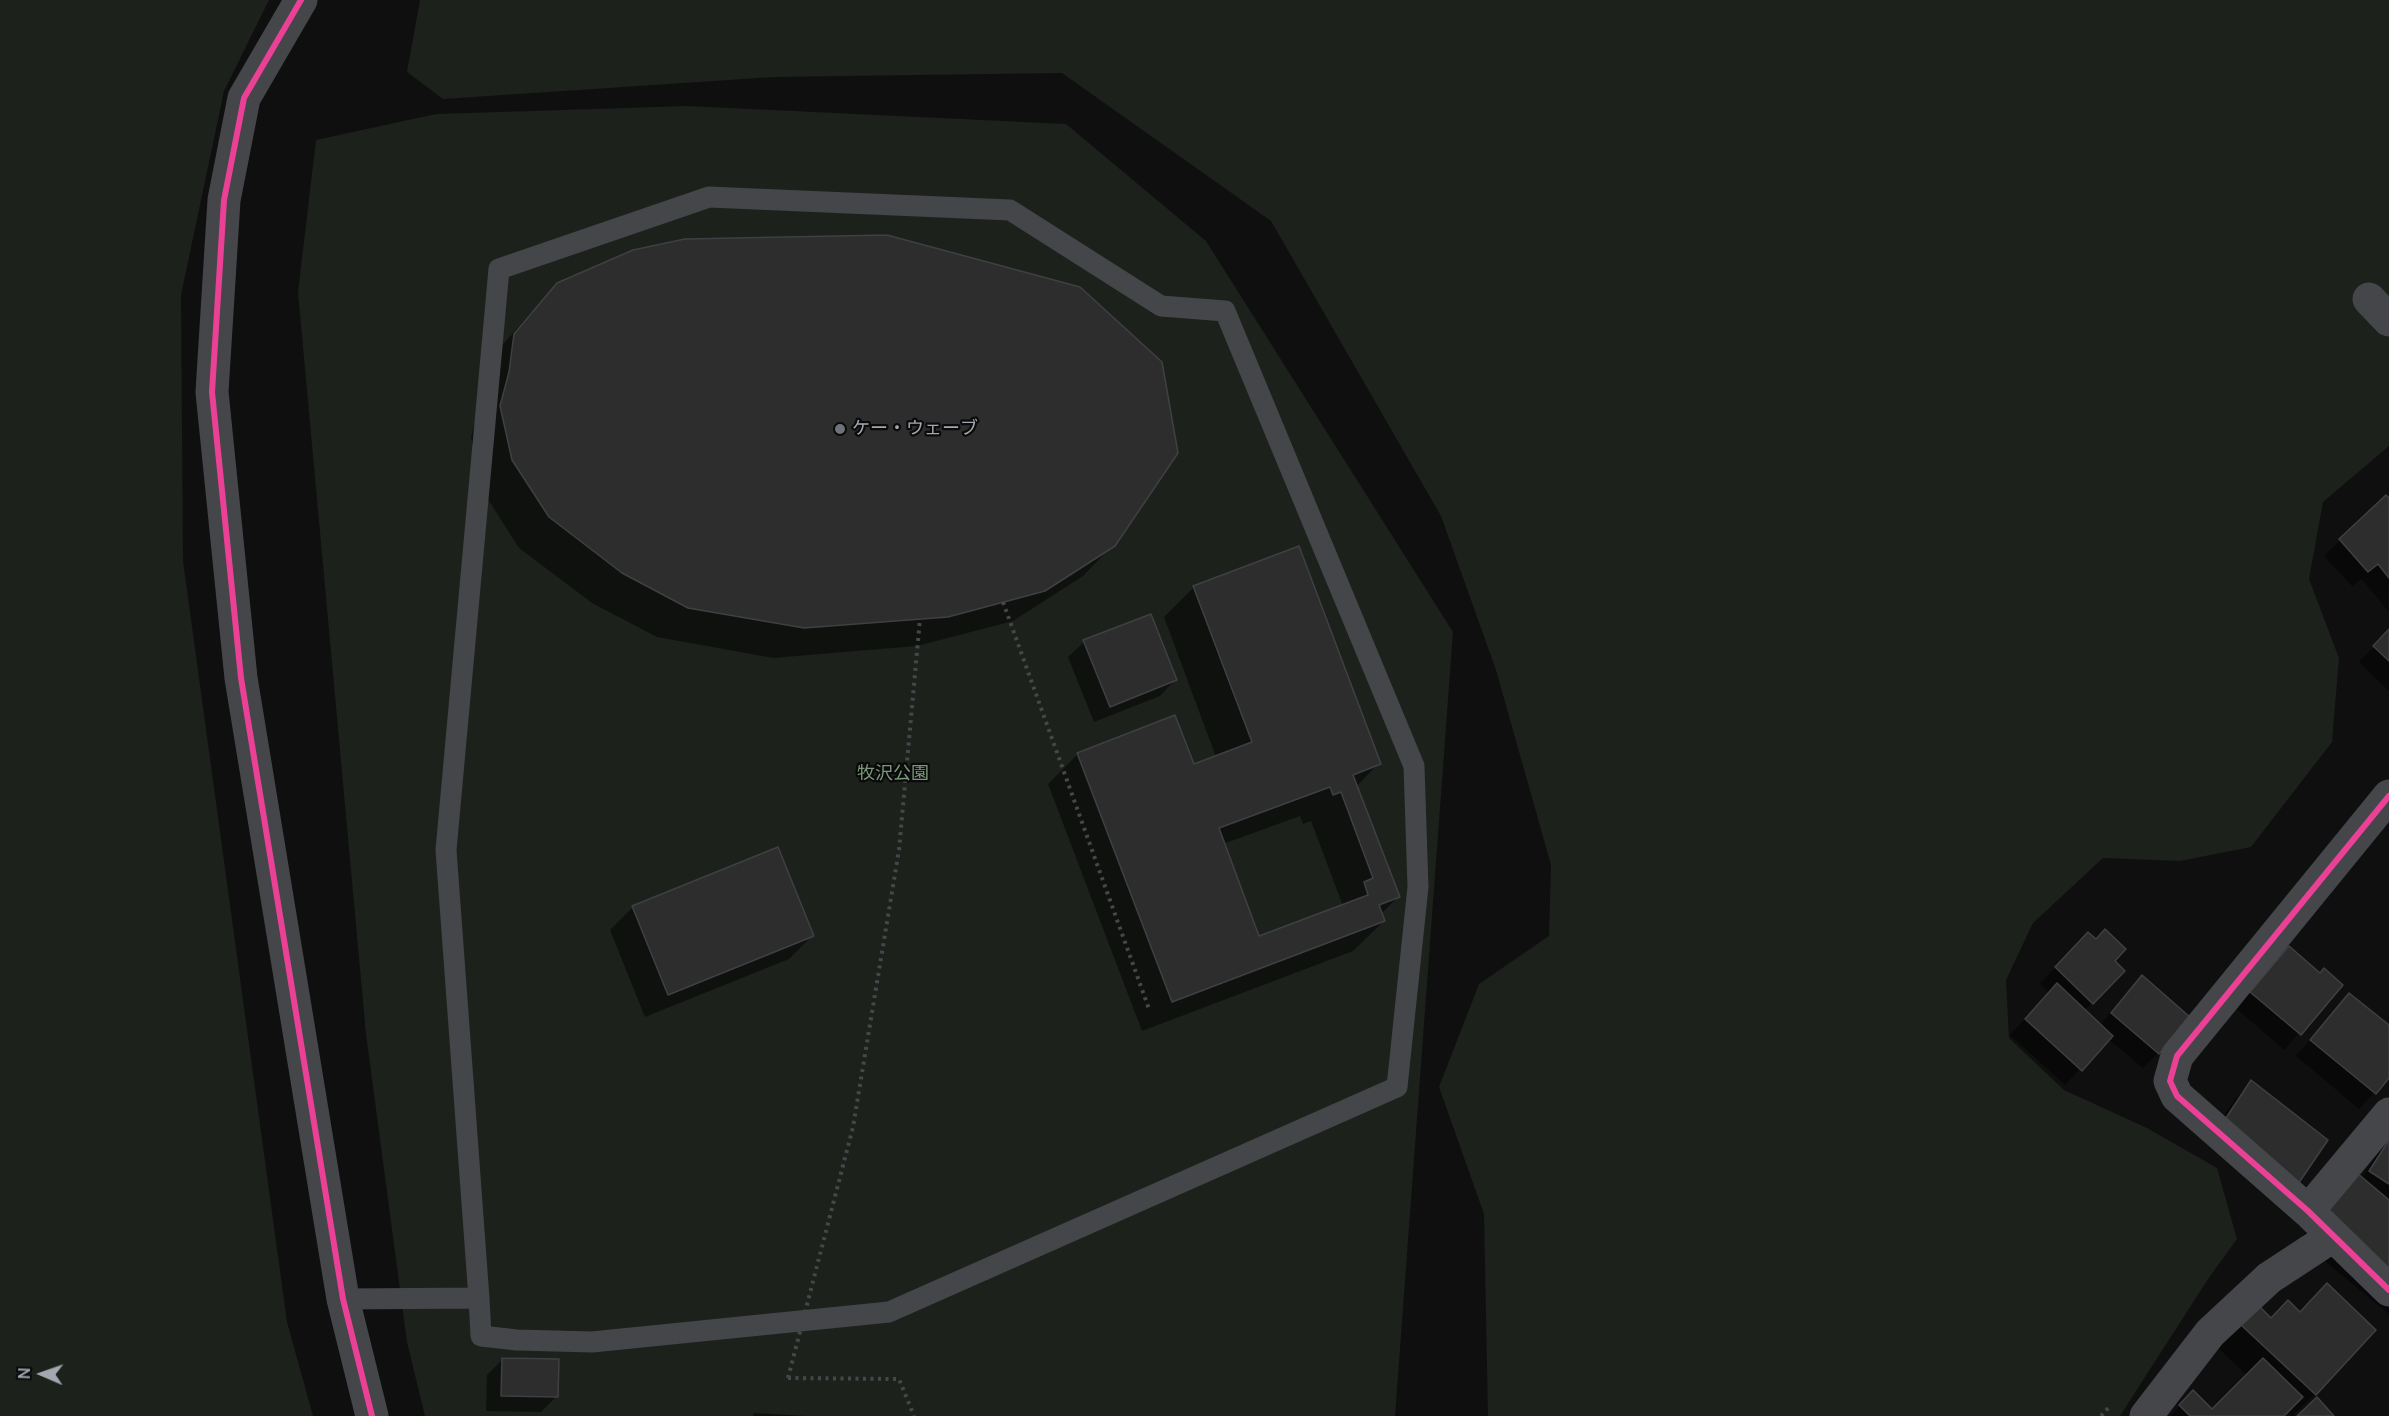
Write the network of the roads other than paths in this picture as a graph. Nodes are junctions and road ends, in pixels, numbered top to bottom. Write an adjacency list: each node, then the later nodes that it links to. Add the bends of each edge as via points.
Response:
1 (301, 0): 8 (street, via 244,98 224,200 212,392 241,678)
2 (2389, 796): 4 (street, via 2177,1056 2170,1081 2177,1096)
3 (2389, 1114): 4 (street)
4 (2308, 1211): 5 (street)
5 (2333, 1236): 6 (street); 10 (street, via 2269,1278 2210,1333)
6 (2389, 1290)
7 (479, 1298): 7 (lane, via 447,850 499,270 709,196 1010,210 1161,306 1225,311 1414,766 1418,887 1397,1087 889,1312 571,1342 481,1336); 8 (lane)
8 (343, 1299): 9 (street)
9 (372, 1416)
10 (2146, 1416)

